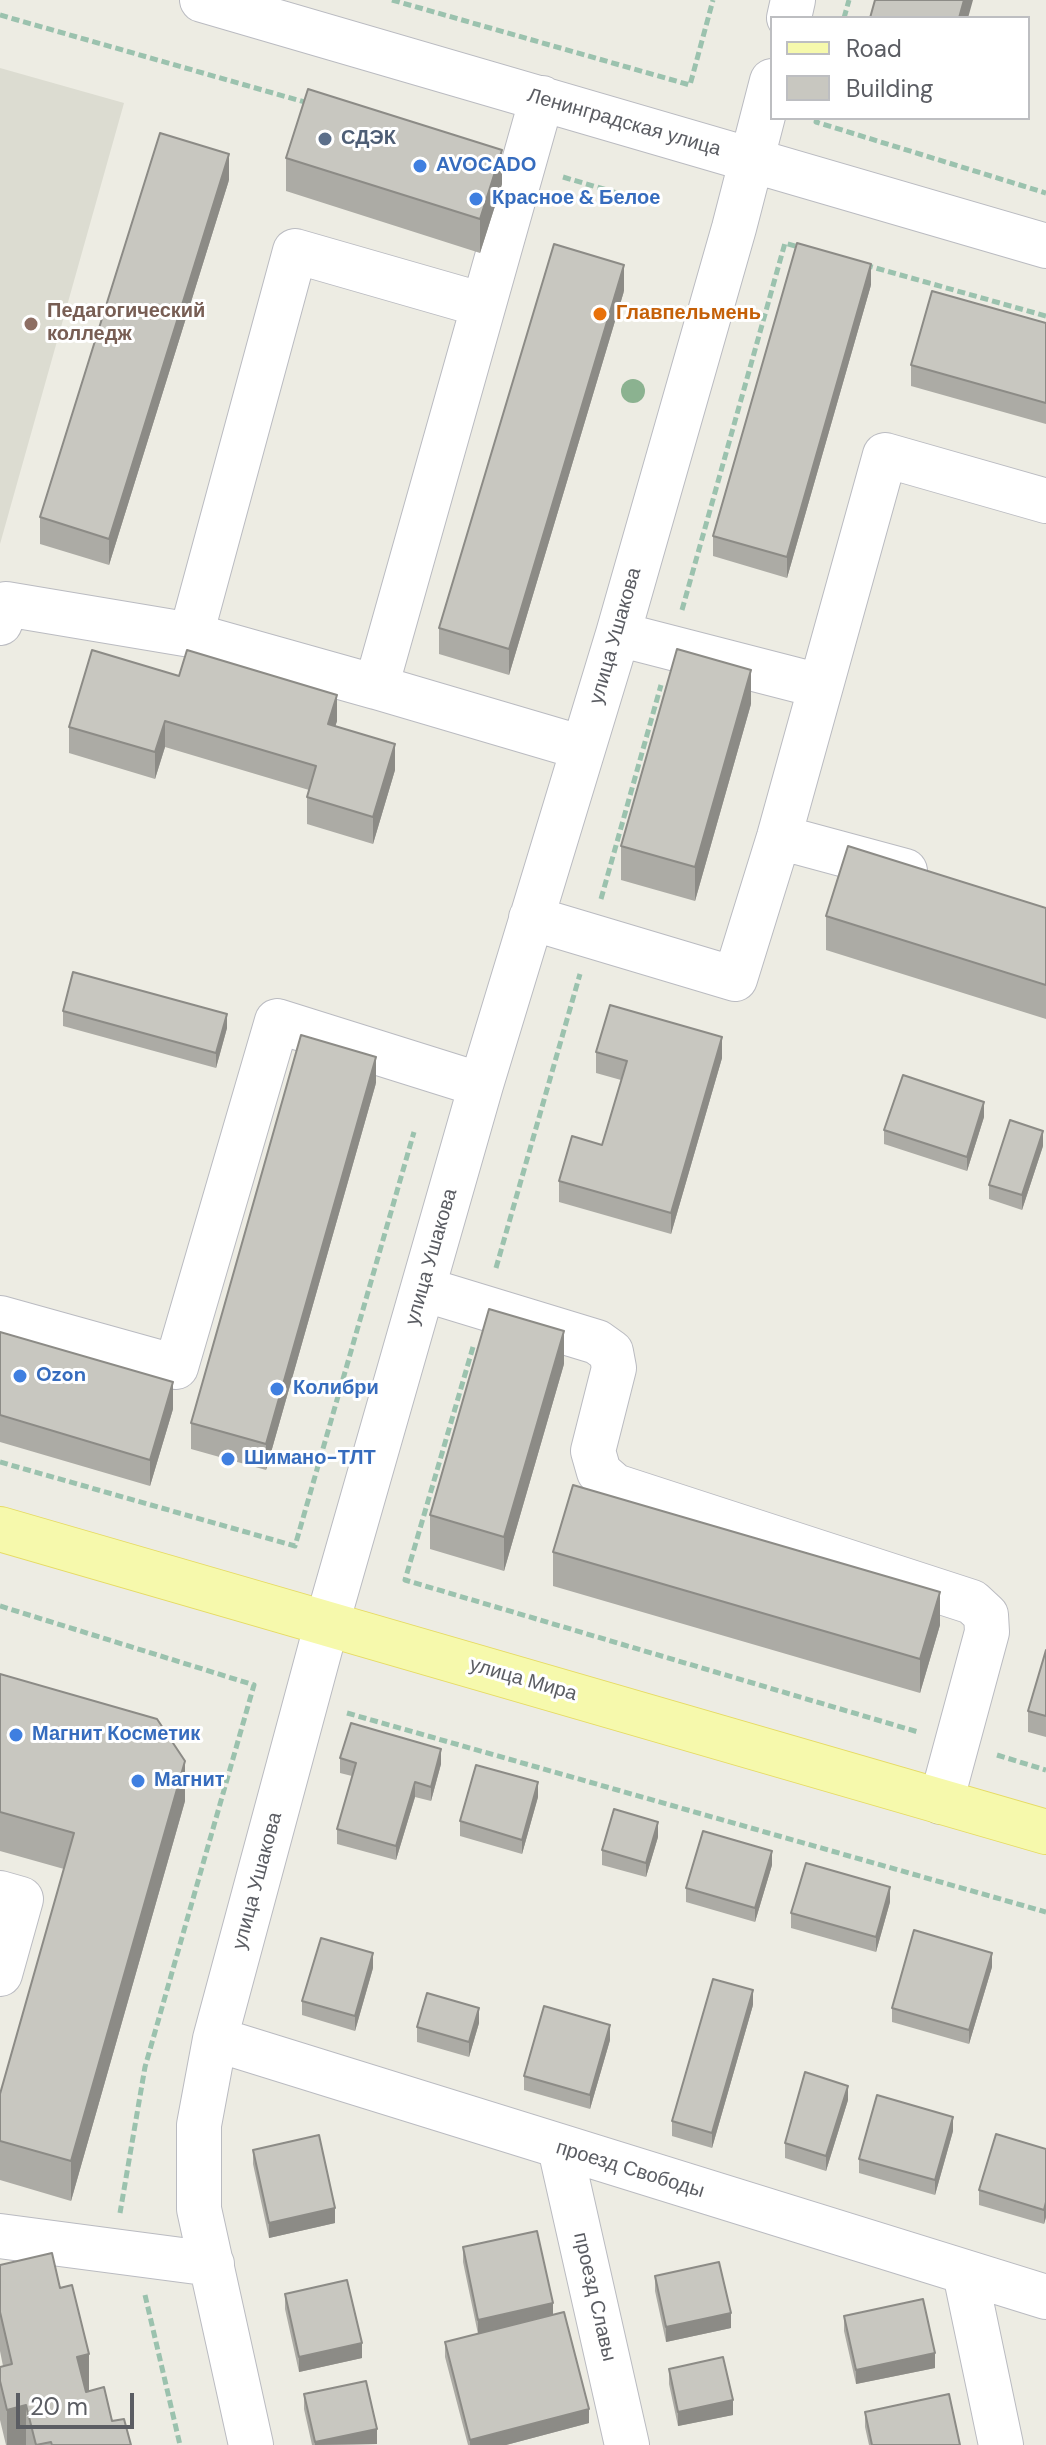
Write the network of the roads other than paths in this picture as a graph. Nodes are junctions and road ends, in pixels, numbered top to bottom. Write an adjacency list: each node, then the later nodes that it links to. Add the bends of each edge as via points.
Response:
1 (202, 0): 3 (street, Ленинградская улица)
2 (770, 89): 4 (street, улица Ушакова)
3 (542, 98): 4 (street, Ленинградская улица); 6 (street)
4 (751, 160): 5 (street, Ленинградская улица); 9 (street, улица Ушакова)
5 (1046, 246)
6 (483, 305): 10 (street, via 295,251); 12 (street)
7 (1046, 501): 11 (street, via 885,455)
8 (0, 623): 10 (street, via 6,604)
9 (618, 634): 11 (street); 13 (street, улица Ушакова)
10 (191, 635): 12 (street)
11 (820, 686): 14 (street)
12 (376, 687): 13 (street)
13 (583, 748): 16 (street, улица Ушакова)
14 (779, 837): 15 (street); 16 (street, via 735,979)
15 (942, 881)
16 (531, 918): 17 (street, улица Ушакова)
17 (481, 1085): 18 (street, улица Ушакова); 19 (street, via 277,1021 176,1367)
18 (423, 1289): 21 (street, улица Ушакова); 22 (street, via 597,1342 611,1352 614,1368 593,1451 599,1472 615,1486 972,1602 986,1615 987,1632)
19 (0, 1318)
20 (0, 1529): 21 (main road, улица Мира)
21 (327, 1623): 22 (main road, улица Мира); 26 (street, улица Ушакова)
22 (941, 1802): 23 (main road, улица Мира)
23 (1046, 1832)
24 (0, 1893): 25 (street, via 21,1899)
25 (0, 1974)
26 (215, 2039): 27 (street, проезд Свободы); 29 (street, улица Ушакова, via 199,2125 199,2209)
27 (560, 2148): 30 (street, проезд Свободы); 33 (street, проезд Славы)
28 (0, 2236): 29 (street)
29 (212, 2264): 32 (street, улица Ушакова)
30 (965, 2273): 31 (street, проезд Свободы); 34 (street)
31 (1046, 2297)
32 (251, 2445)
33 (627, 2445)
34 (1001, 2445)

